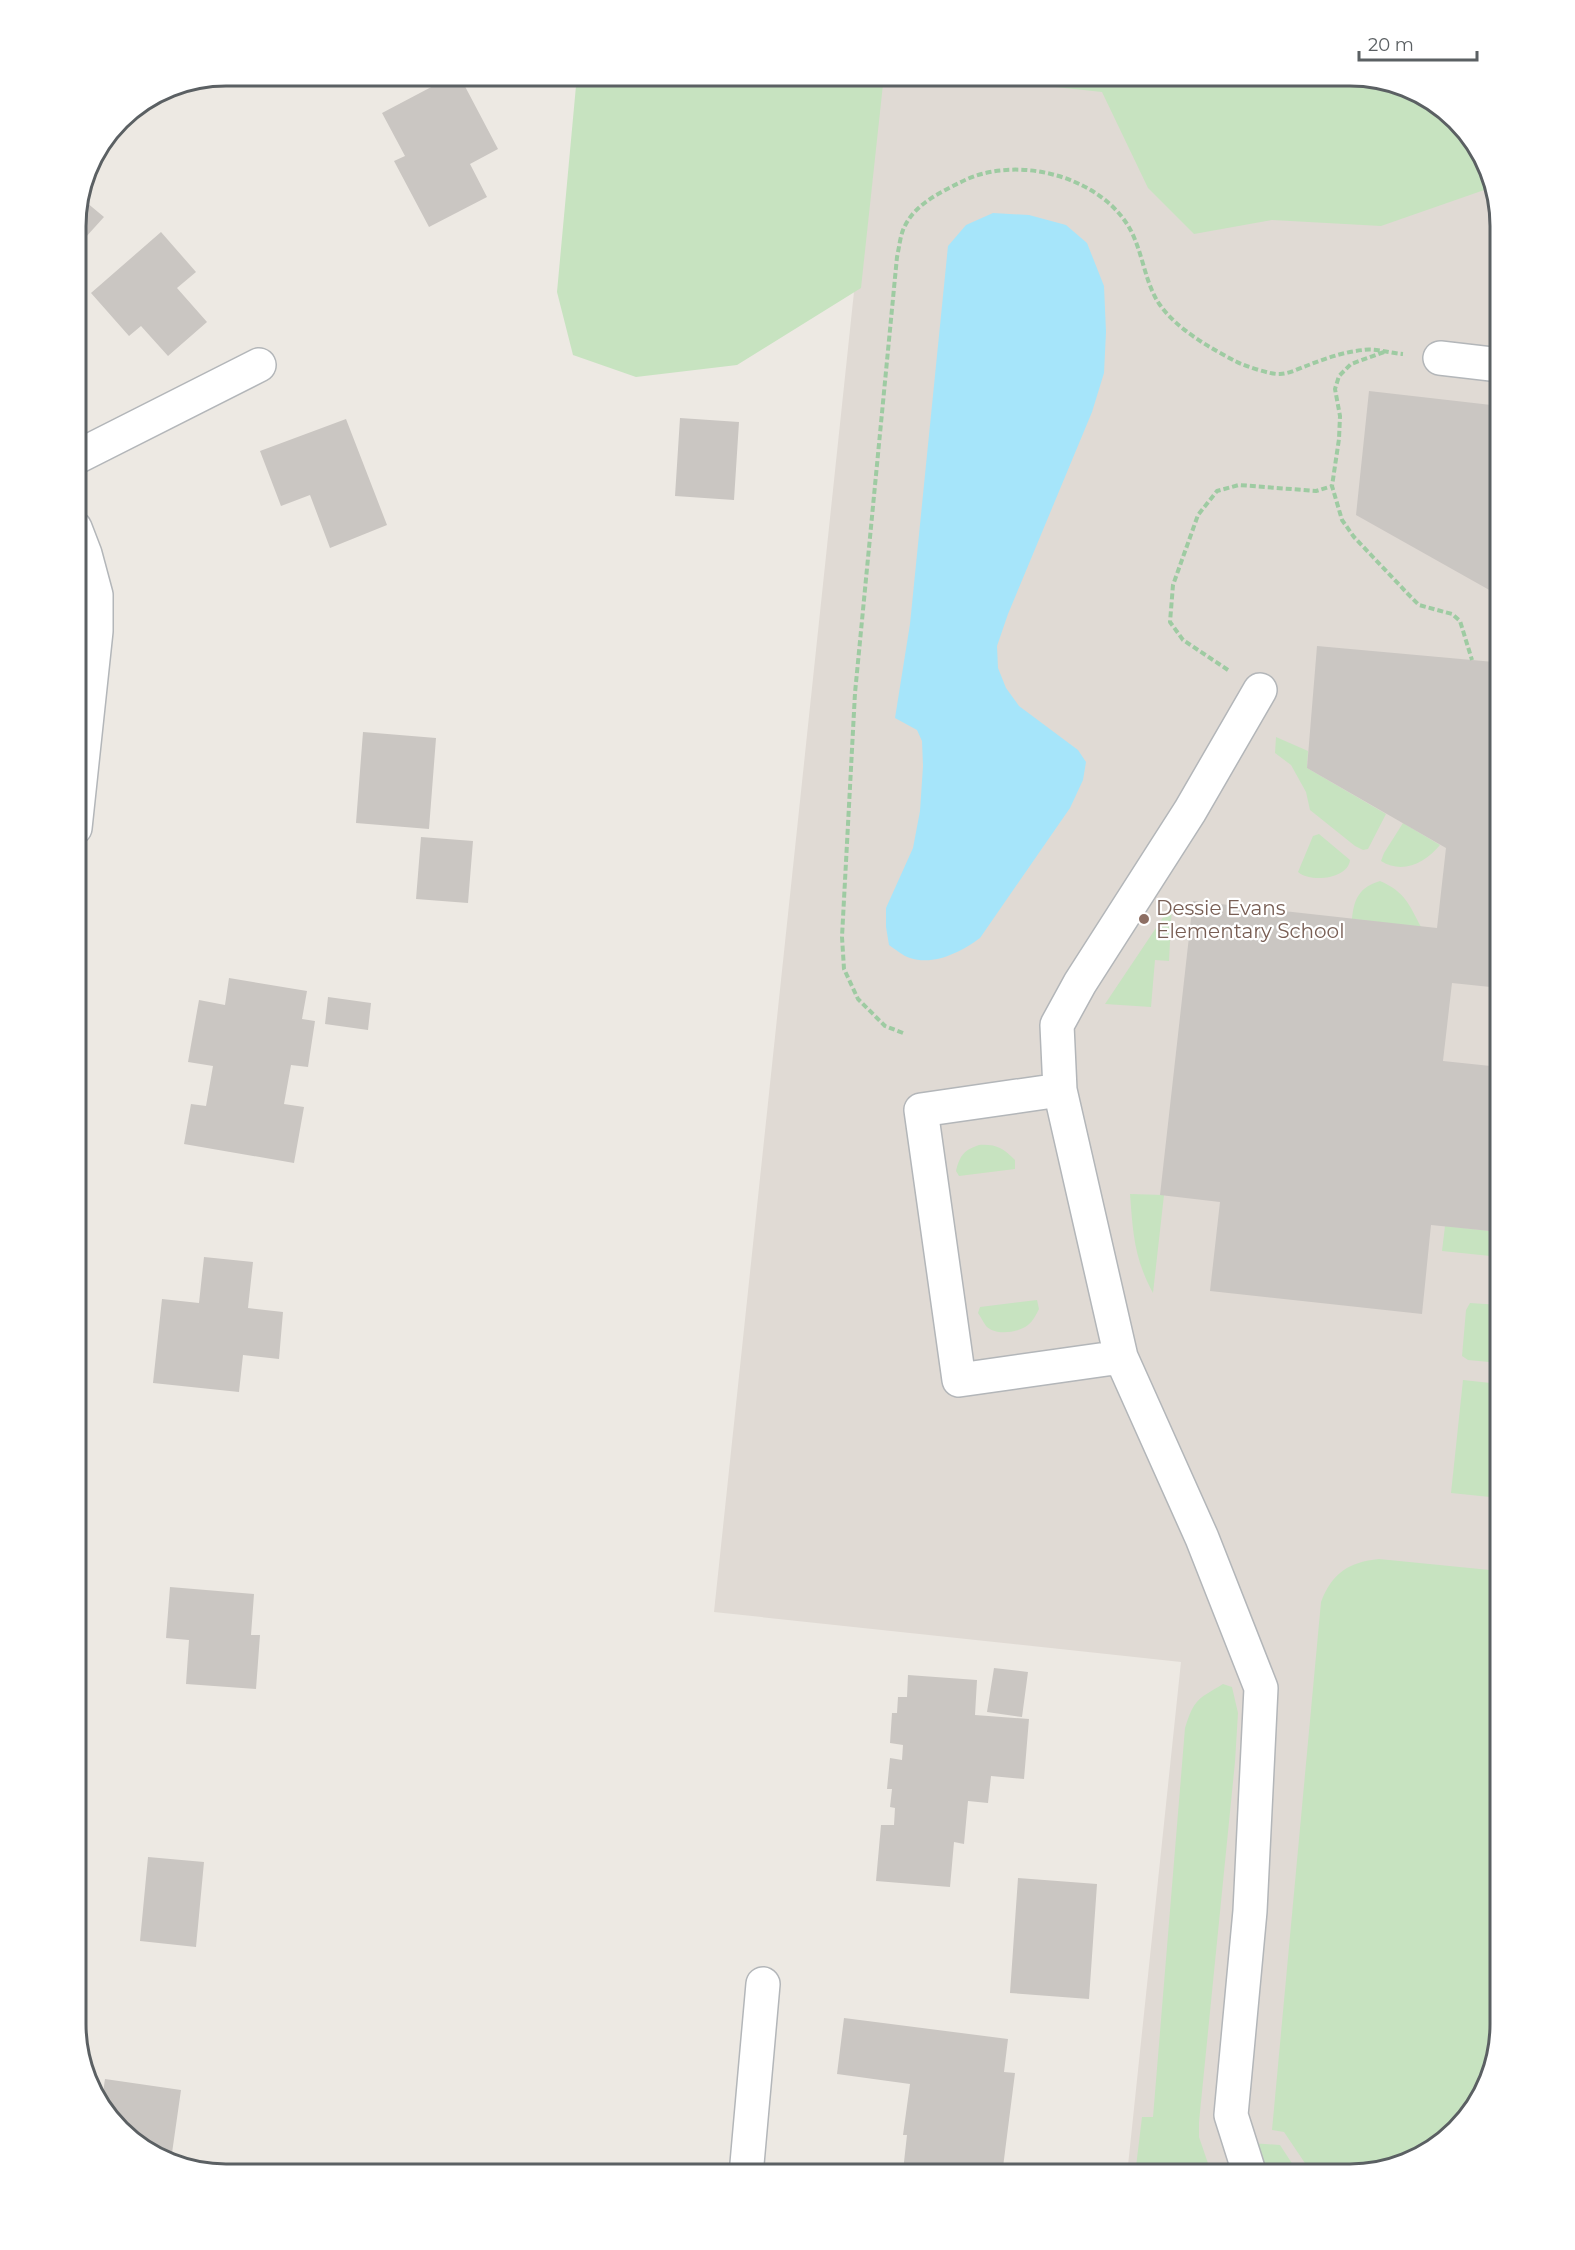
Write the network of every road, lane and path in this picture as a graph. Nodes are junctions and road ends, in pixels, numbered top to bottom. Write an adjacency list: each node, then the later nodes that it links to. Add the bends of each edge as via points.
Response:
1 (1385, 352): 2 (path); 6 (path, via 1351,364 1339,376 1335,389 1339,439); 11 (path, via 1365,349 1334,355 1279,375 1239,363 1186,331 1160,305 1125,221 1102,197 1077,182 1036,171 1004,170 969,178 931,198 914,214 904,229 896,268 855,693 842,937 844,969 858,999 885,1026)
2 (1440, 358): 3 (street)
3 (1490, 364)
4 (259, 365): 5 (street)
5 (86, 452)
6 (1332, 486): 8 (path, via 1342,520 1408,594 1419,605 1452,614 1460,621); 9 (path, via 1316,490 1239,485 1217,491 1198,515 1173,585 1170,622 1183,640)
7 (86, 558): 10 (street, via 96,595)
8 (1472, 660)
9 (1260, 690): 12 (street, via 1057,1025)
10 (86, 725)
11 (903, 1033)
12 (1060, 1090): 13 (street); 13 (street, via 921,1110 959,1380)
13 (1120, 1357): 16 (street, via 1202,1538 1261,1688 1250,1911 1231,2115)
14 (763, 1984): 15 (street)
15 (747, 2164)
16 (1247, 2164)

